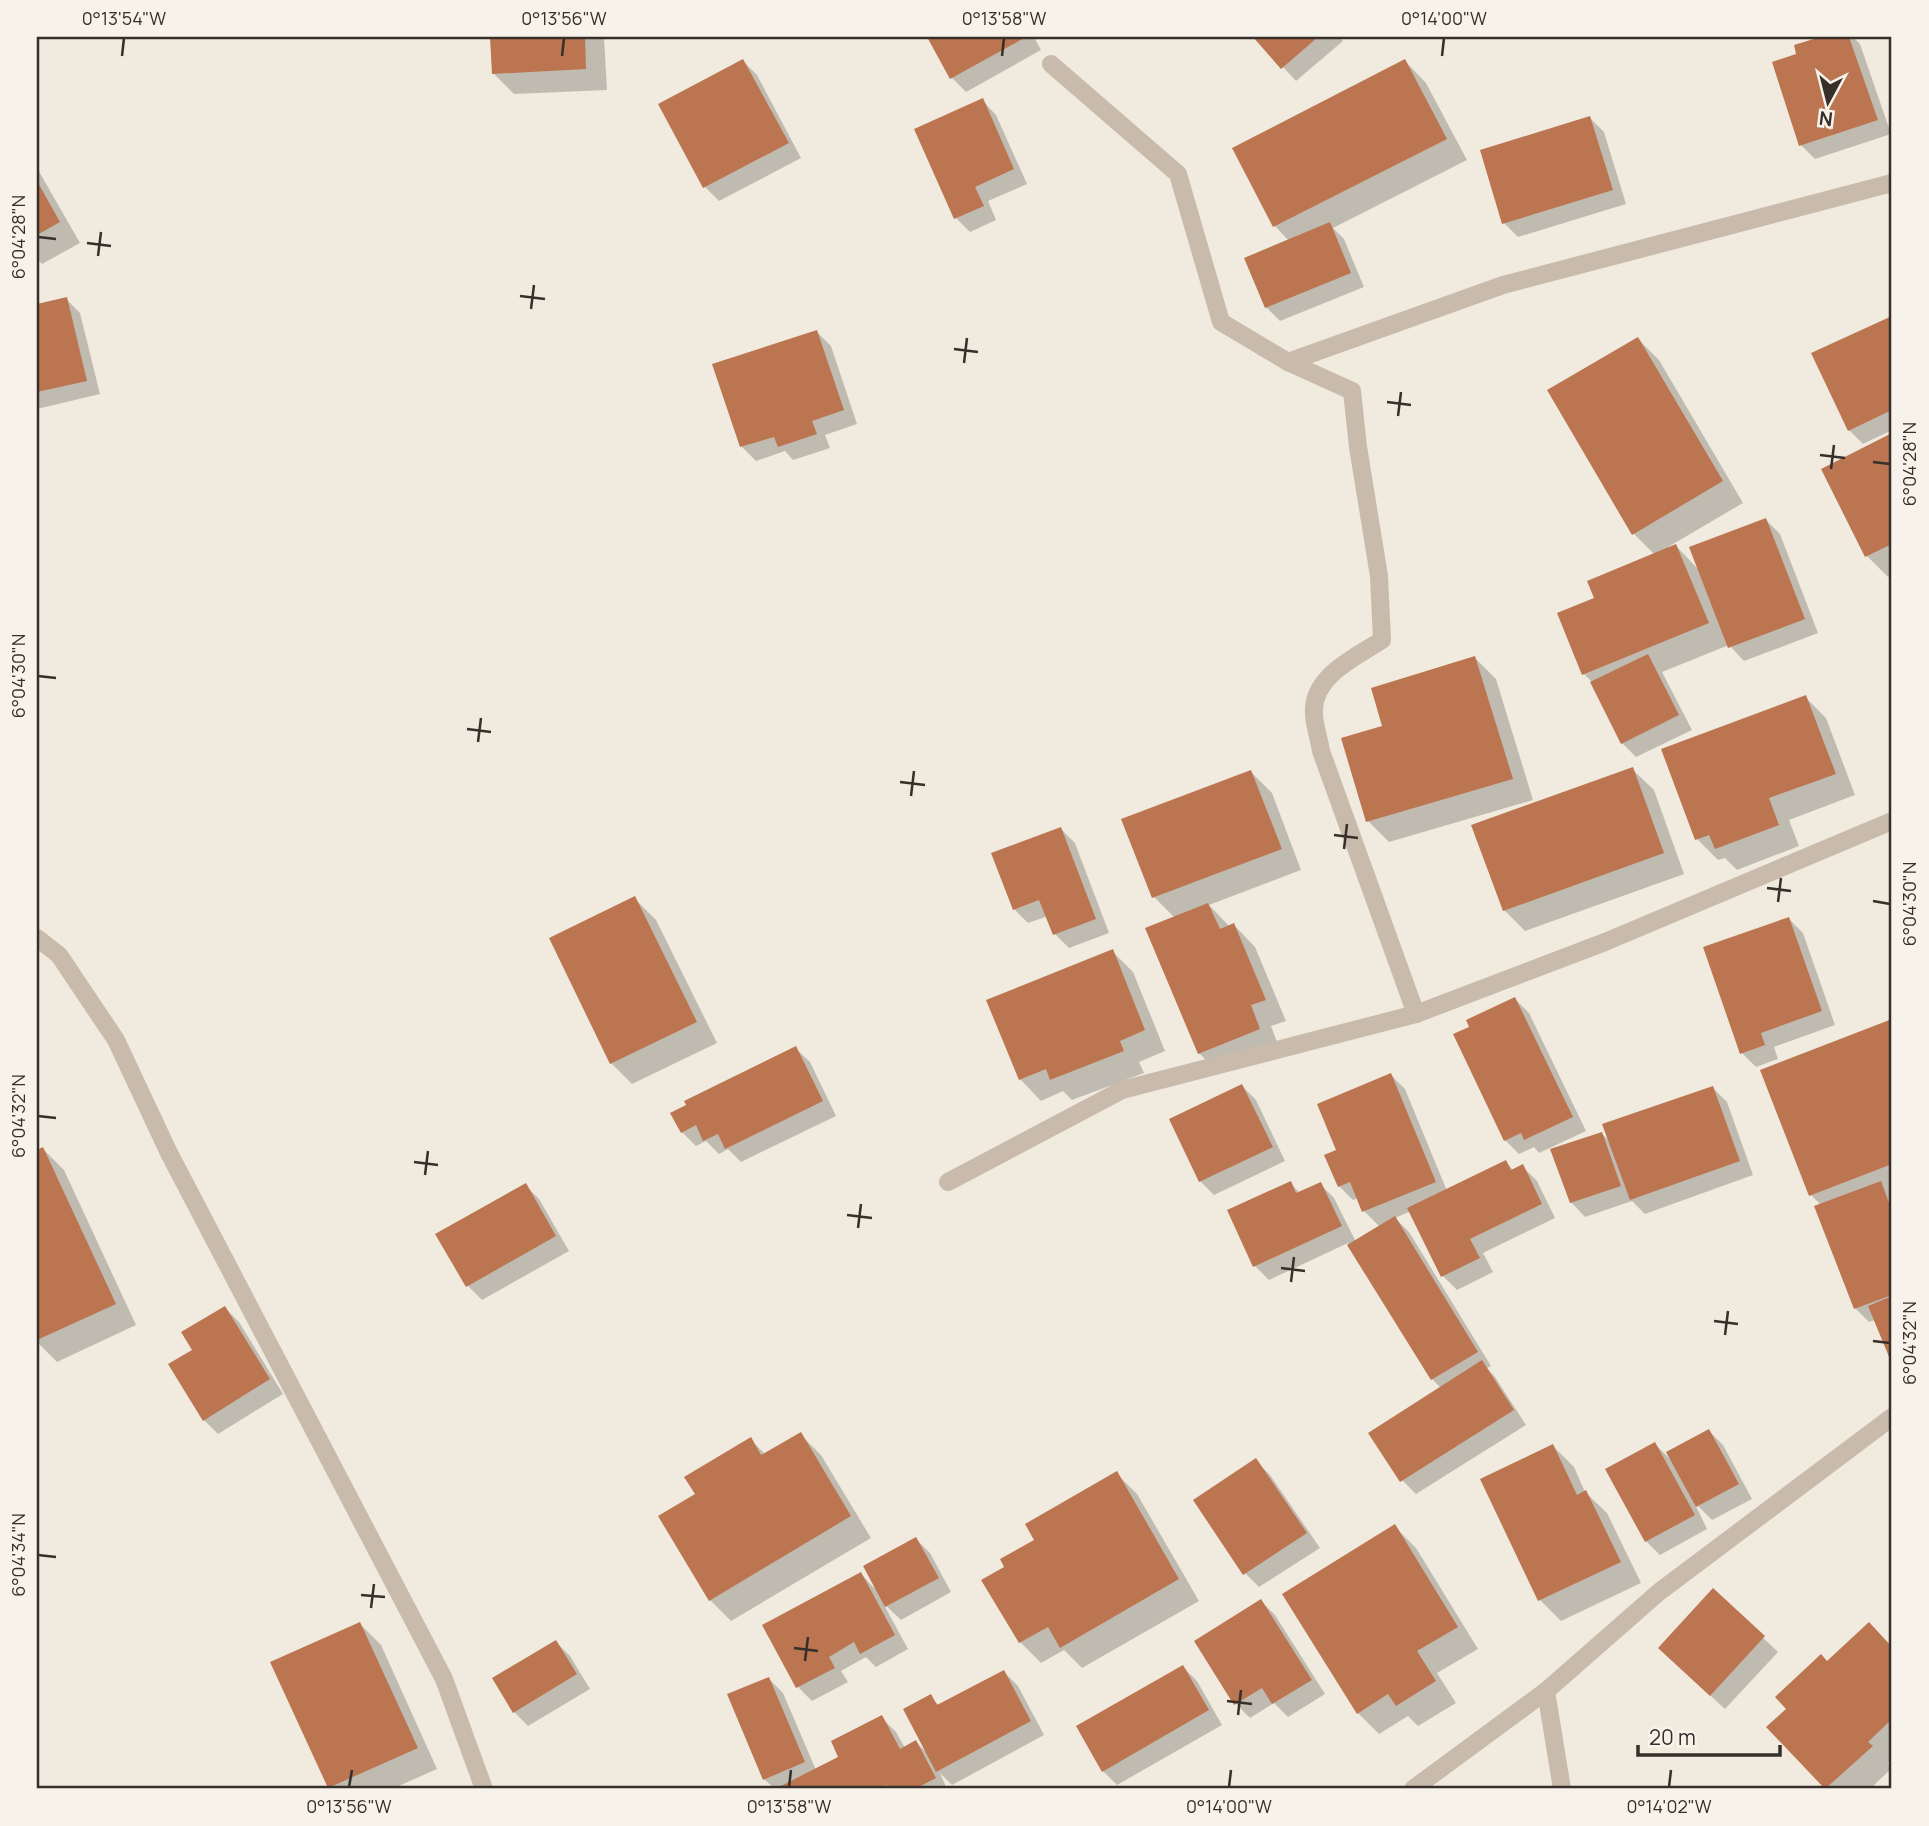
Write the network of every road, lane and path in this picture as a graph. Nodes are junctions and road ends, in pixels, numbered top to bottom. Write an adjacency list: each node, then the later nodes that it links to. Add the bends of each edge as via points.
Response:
1 (1051, 64): 3 (street, via 1178,174 1221,322)
2 (1892, 183): 3 (street, via 1503,285)
3 (1288, 362): 6 (street, via 1352,391 1379,576 1382,640 1329,676 1317,692 1314,712 1321,751)
4 (1892, 821): 6 (street, via 1605,942)
5 (37, 938): 10 (street, via 59,955 116,1040 169,1153 444,1679)
6 (1416, 1014): 7 (street, via 1122,1090)
7 (948, 1182)
8 (1892, 1417): 9 (street, via 1659,1592)
9 (1546, 1691): 11 (street); 12 (street)
10 (484, 1789)
11 (1413, 1789)
12 (1562, 1789)

